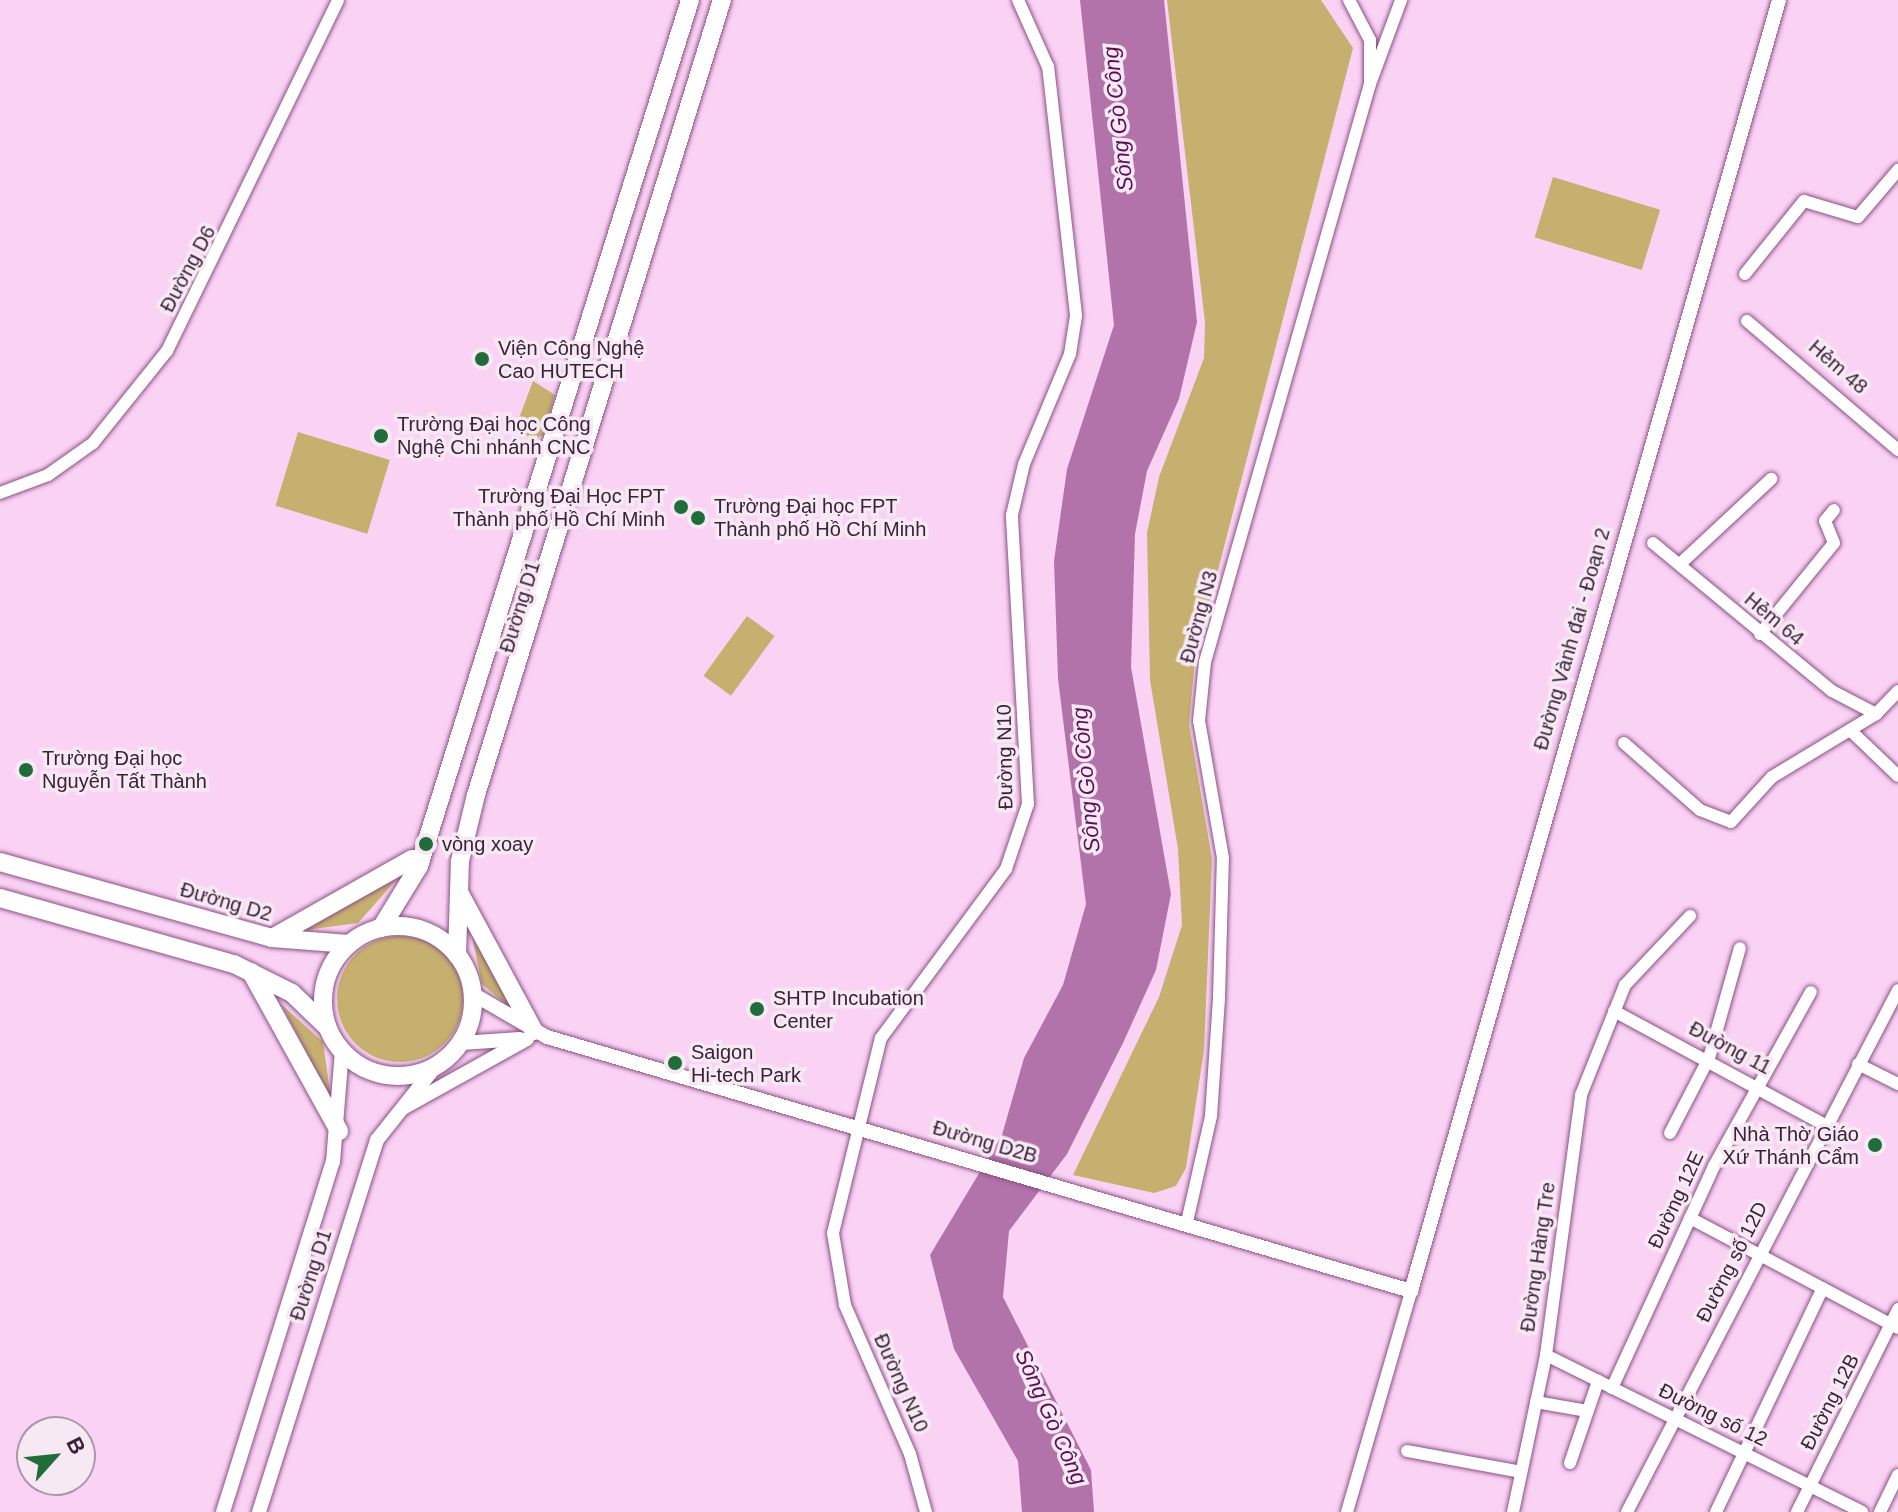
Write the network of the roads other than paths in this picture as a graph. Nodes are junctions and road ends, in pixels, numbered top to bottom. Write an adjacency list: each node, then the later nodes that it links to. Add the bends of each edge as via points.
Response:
1 (338, 0): 18 (street, Đường D6, via 167,351 93,443 48,475)
2 (722, 0): 9 (main road, Đường D1)
3 (731, 0): 9 (main road, Đường D1)
4 (1018, 0): 58 (street, Đường N10, via 1048,67 1076,315 1070,354 1024,464 1012,515 1028,804 1006,869 881,1038)
5 (1349, 0): 10 (street, Đường N3, via 1370,40)
6 (1401, 0): 10 (street, Đường N3)
7 (1779, 0): 65 (street, Đường Vành đai - Đoạn 2)
8 (688, 6): 13 (main road, Đường D1)
9 (707, 49): 14 (main road, Đường D1)
10 (1370, 84): 62 (street, Đường N3, via 1205,662 1199,721 1223,858 1211,1116)
11 (1898, 170): 12 (street, via 1858,217 1804,201)
12 (1745, 274)
13 (597, 304): 14 (main road); 23 (main road, Đường D1)
14 (624, 312): 34 (main road, Đường D1, via 506,715 476,795)
15 (1747, 321): 16 (street, Hẻm 48)
16 (1898, 450)
17 (1771, 479): 21 (street)
18 (0, 493)
19 (1834, 510): 22 (street, via 1825,521 1834,543)
20 (1653, 543): 21 (street, Hẻm 64)
21 (1680, 564): 22 (street, Hẻm 64)
22 (1760, 634): 25 (street, Hẻm 64, via 1832,691)
23 (489, 651): 30 (main road, Đường D1, via 476,664); 32 (main road, Đường D1)
24 (1898, 691): 25 (street)
25 (1876, 714): 26 (street)
26 (1850, 730): 27 (street, via 1772,777 1731,822 1700,810); 28 (street)
27 (1624, 743)
28 (1898, 776)
29 (0, 851): 33 (main road, Đường D2, via 77,870)
30 (416, 851): 32 (main road, Đường D1); 38 (main road)
31 (0, 862): 33 (main road, Đường D2)
32 (410, 880): 37 (main road, Đường D1)
33 (93, 887): 38 (main road, Đường D2)
34 (457, 889): 41 (main road, Đường D1); 48 (main road)
35 (7, 900): 42 (main road)
36 (1690, 916): 46 (street, Đường Hàng Tre, via 1625,985)
37 (381, 928): 39 (main road); 41 (main road, via 423,930)
38 (272, 938): 39 (main road, Đường D2)
39 (349, 944): 47 (main road, via 325,983)
40 (1740, 948): 51 (street)
41 (457, 955): 45 (main road)
42 (251, 972): 47 (main road, via 292,993); 59 (main road)
43 (1898, 990): 52 (street, Đường số 12D)
44 (1811, 992): 55 (street, Đường 12E)
45 (473, 994): 48 (street, Đường D2B); 49 (main road)
46 (1614, 1011): 51 (street, Đường 11); 68 (street, Đường Hàng Tre, via 1581,1095)
47 (329, 1029): 50 (main road)
48 (536, 1035): 49 (street, Đường D2B); 56 (street); 58 (street, Đường D2B)
49 (461, 1043): 53 (main road)
50 (342, 1050): 53 (main road, via 376,1073); 59 (street, Đường D1)
51 (1709, 1058): 55 (street, Đường 11); 60 (street)
52 (1858, 1064): 54 (street); 57 (street, Đường số 12D)
53 (435, 1067): 56 (street, Đường D1)
54 (1898, 1084)
55 (1757, 1085): 57 (street, Đường 11); 61 (street, Đường 12E)
56 (392, 1114): 81 (street, Đường D1, via 366,1172)
57 (1825, 1125): 63 (street, Đường số 12D)
58 (856, 1126): 62 (street, Đường D2B); 82 (street, Đường N10, via 835,1204 836,1270)
59 (339, 1131): 80 (street, Đường D1)
60 (1670, 1133)
61 (1690, 1218): 63 (street); 70 (street, Đường 12E)
62 (1187, 1222): 65 (street, Đường D2B)
63 (1760, 1251): 64 (street); 73 (street, Đường số 12D)
64 (1823, 1288): 67 (street); 75 (street)
65 (1411, 1291): 83 (street)
66 (1898, 1309): 67 (street, Đường 12B)
67 (1894, 1326): 79 (street, Đường 12B)
68 (1546, 1355): 69 (street, Đường số 12); 71 (street, Đường Hàng Tre)
69 (1598, 1381): 70 (street, Đường số 12); 72 (street)
70 (1612, 1388): 73 (street, Đường số 12)
71 (1536, 1402): 72 (street); 77 (street, Đường Hàng Tre)
72 (1587, 1411): 76 (street)
73 (1676, 1417): 75 (street, Đường số 12); 85 (street, Đường số 12D)
74 (1407, 1451): 77 (street)
75 (1747, 1453): 79 (street, Đường số 12); 86 (street)
76 (1570, 1463)
77 (1521, 1472): 84 (street, Đường Hàng Tre)
78 (1898, 1475): 89 (street)
79 (1809, 1487): 87 (street, Đường 12B); 88 (street, Đường số 12)
80 (223, 1512)
81 (259, 1512)
82 (926, 1512)
83 (1347, 1512)
84 (1513, 1512)
85 (1627, 1512)
86 (1716, 1512)
87 (1797, 1512)
88 (1862, 1512)
89 (1880, 1512)

